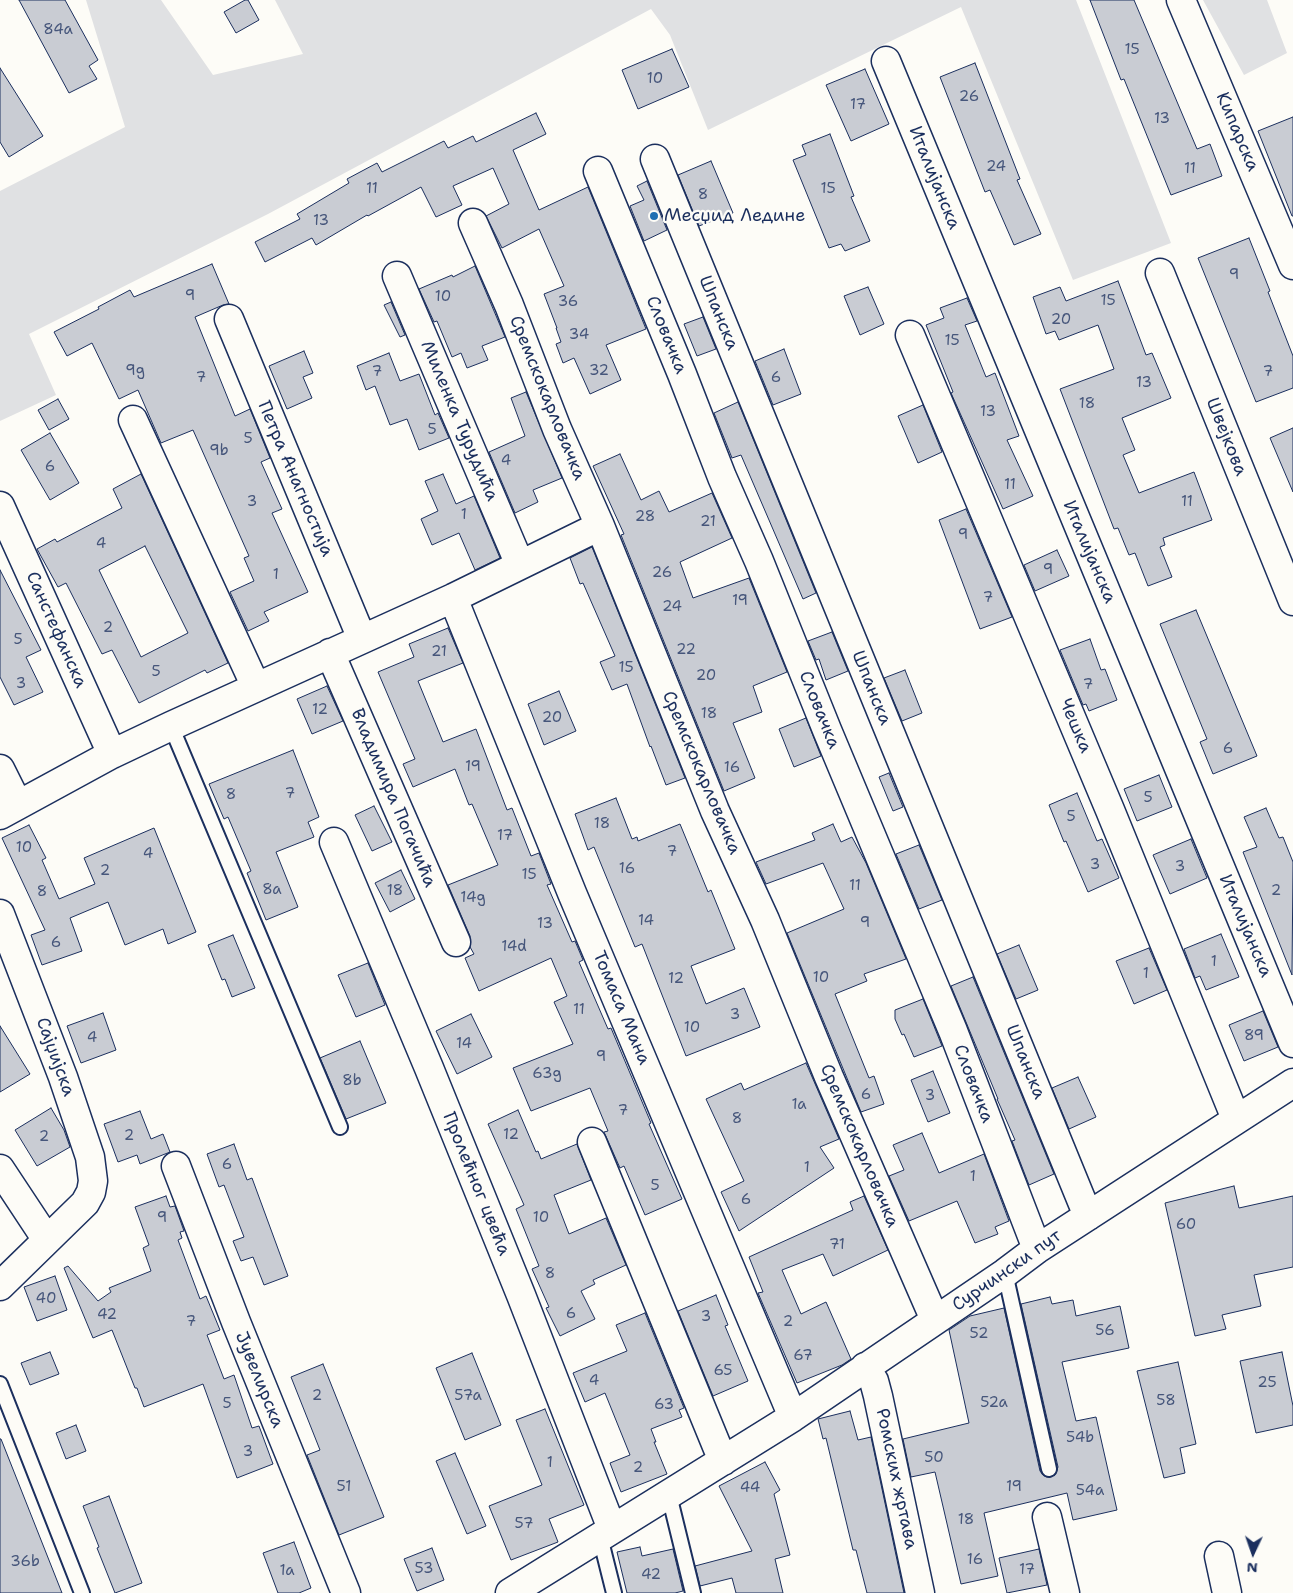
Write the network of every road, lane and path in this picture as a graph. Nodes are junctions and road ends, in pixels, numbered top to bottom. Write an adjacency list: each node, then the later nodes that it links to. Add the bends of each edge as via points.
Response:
1 (1181, 0): 6 (street, Кипарска)
2 (886, 60): 27 (street, Италијанска)
3 (655, 159): 34 (street, Шпанска)
4 (598, 171): 36 (street, Словачка, via 953,1032)
5 (473, 224): 13 (street, Сремскокарловачка)
6 (1293, 265)
7 (1160, 273): 16 (street, Швејкова)
8 (397, 276): 14 (street, Миленка Турудића)
9 (229, 320): 17 (street, Петра Анагностија)
10 (910, 335): 29 (street, Чешка)
11 (133, 420): 19 (street)
12 (0, 506): 21 (street, Санстефанска)
13 (600, 526): 14 (street); 39 (street, Сремскокарловачка, via 715,811 765,920 829,1077)
14 (520, 565): 15 (street)
15 (453, 598): 17 (street); 42 (street, Томаса Мана, via 572,893)
16 (1293, 601)
17 (362, 639): 18 (street)
18 (330, 653): 19 (street); 26 (street, Владимира Погачића)
19 (256, 687): 20 (street)
20 (171, 726): 21 (street); 30 (lane)
21 (112, 754): 23 (street)
22 (0, 769): 23 (street)
23 (9, 810)
24 (334, 842): 47 (street, Пролећног цвећа, via 521,1295)
25 (0, 914): 35 (street, Сајџијска, via 90,1157 91,1192)
26 (456, 942)
27 (1293, 1043)
28 (1293, 1083): 29 (street, Сурчински пут)
29 (1236, 1119): 34 (street, Сурчински пут)
30 (340, 1127)
31 (592, 1142): 43 (street)
32 (176, 1166): 50 (street, Јувелирска)
33 (0, 1169): 35 (street)
34 (1088, 1216): 36 (street, Сурчински пут)
35 (48, 1240): 38 (street)
36 (1037, 1249): 37 (street, Сурчински пут)
37 (1005, 1273): 39 (street, Сурчински пут); 44 (lane)
38 (0, 1286)
39 (935, 1320): 40 (street, Сурчински пут)
40 (866, 1367): 42 (street, Сурчински пут); 54 (street, Ромских жртава, via 878,1396)
41 (0, 1384): 49 (lane)
42 (793, 1417): 43 (street, Сурчински пут)
43 (723, 1461): 45 (street, Сурчински пут)
44 (1049, 1469)
45 (669, 1495): 47 (street, Сурчински пут); 53 (lane)
46 (1048, 1517): 55 (street)
47 (606, 1533): 51 (street, Сурчински пут); 52 (lane)
48 (1219, 1556): 56 (street)
49 (82, 1593)
50 (346, 1593)
51 (510, 1593)
52 (614, 1593)
53 (694, 1593)
54 (920, 1593)
55 (1065, 1593)
56 (1227, 1593)

